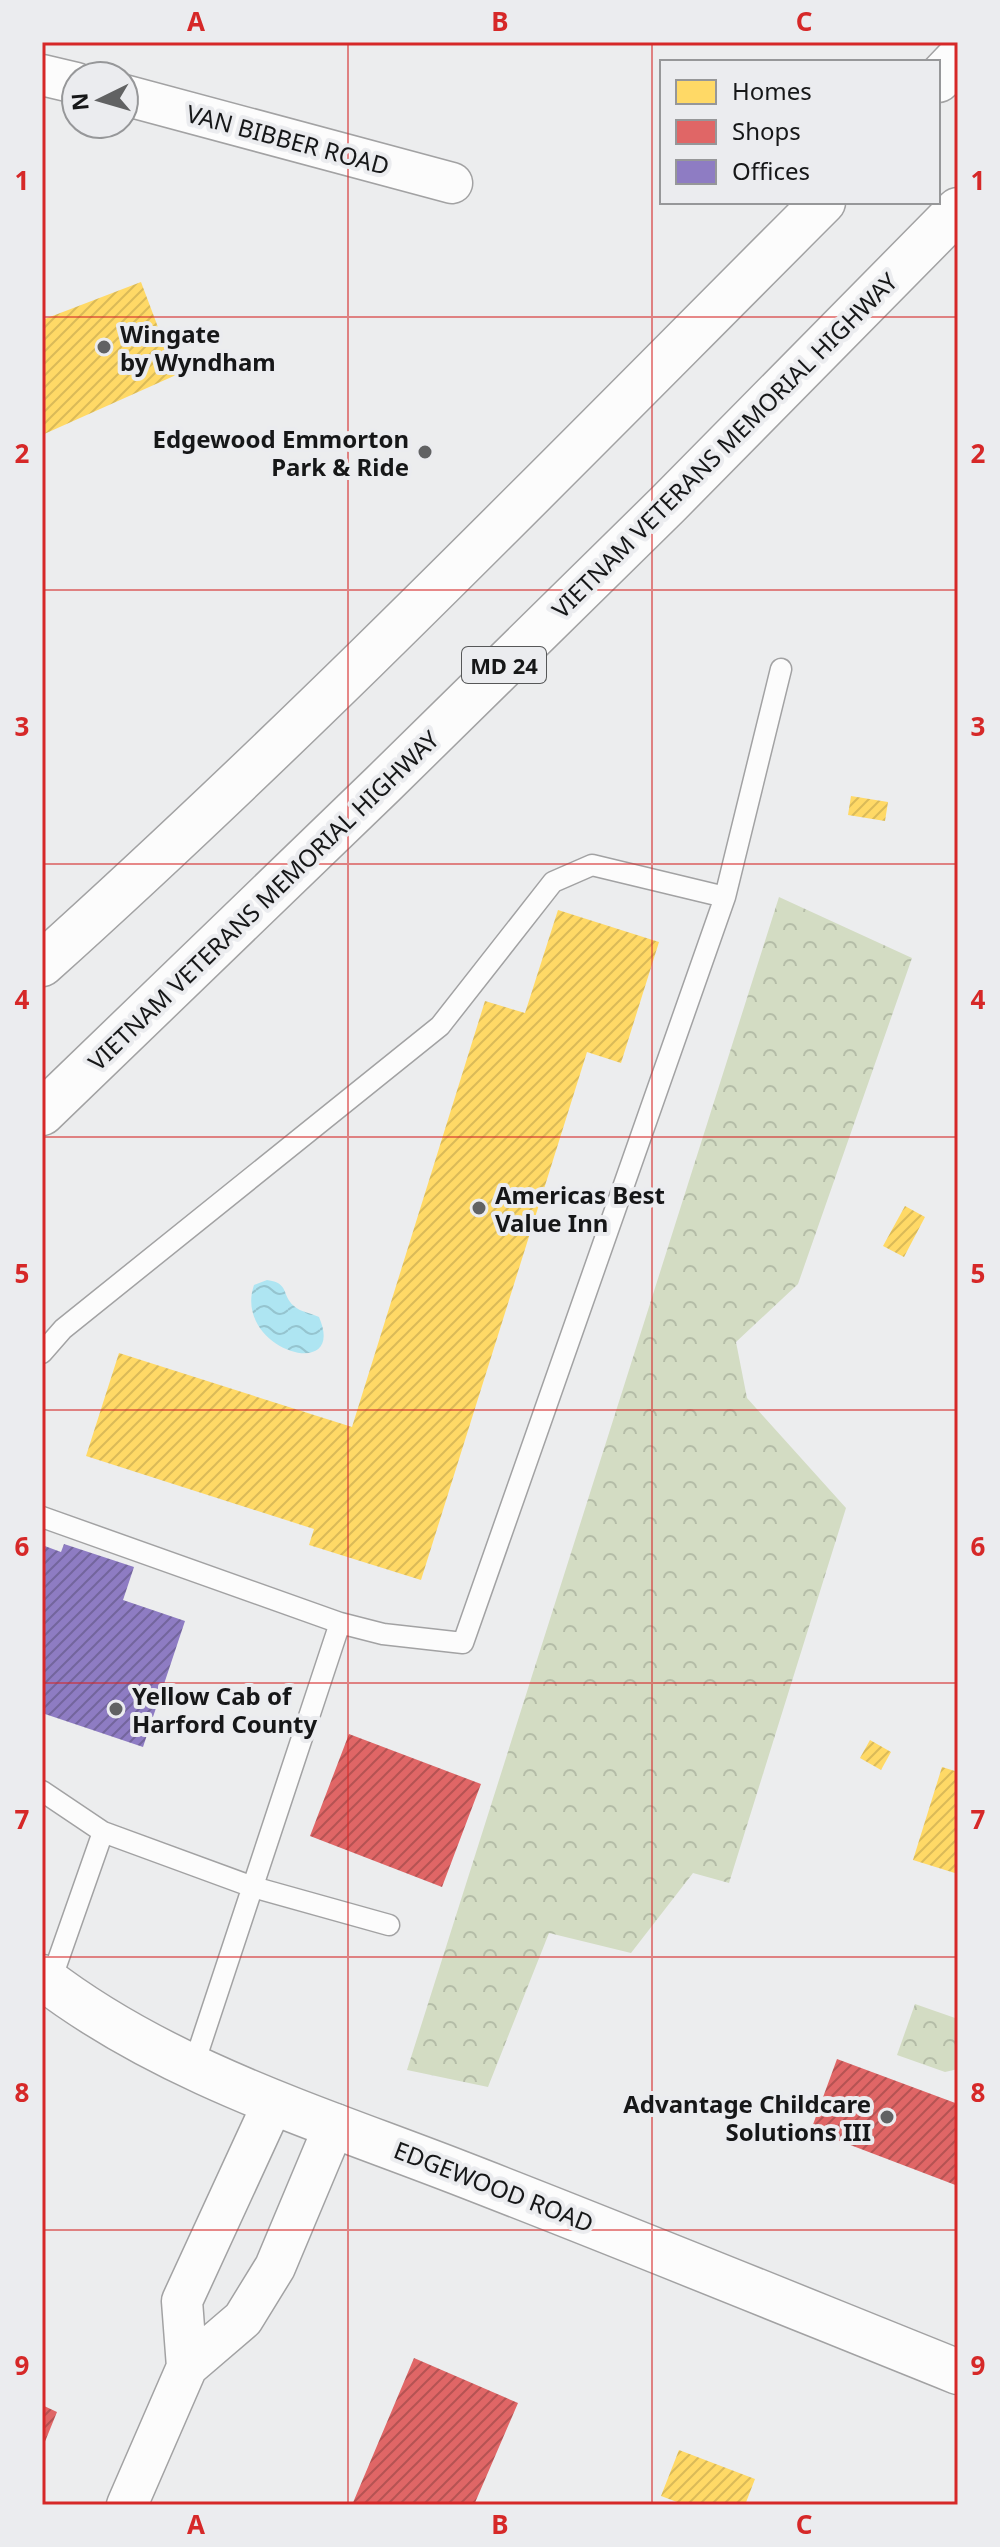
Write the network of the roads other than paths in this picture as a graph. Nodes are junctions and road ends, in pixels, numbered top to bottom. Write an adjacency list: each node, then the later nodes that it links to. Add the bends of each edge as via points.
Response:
1 (958, 59): 2 (main road)
2 (940, 78)
3 (140, 99): 4 (street, VAN BIBBER ROAD)
4 (452, 183)
5 (821, 204): 9 (main road, via 405,619)
6 (958, 210): 10 (main road, VIETNAM VETERANS MEMORIAL HIGHWAY / MD 24, via 668,504)
7 (781, 669): 8 (lane)
8 (725, 897): 11 (lane, via 592,865 553,882 440,1026 63,1329); 13 (lane, via 463,1643)
9 (42, 964)
10 (42, 1113)
11 (42, 1353)
12 (42, 1517): 13 (lane)
13 (340, 1623): 16 (lane)
14 (42, 1791): 15 (lane)
15 (103, 1832): 16 (lane); 18 (lane)
16 (253, 1887): 17 (lane); 19 (lane)
17 (389, 1925)
18 (46, 1980): 19 (main road, EDGEWOOD ROAD, via 121,2031)
19 (193, 2067): 20 (main road, EDGEWOOD ROAD)
20 (274, 2101): 21 (main road, EDGEWOOD ROAD); 22 (street, via 182,2301)
21 (335, 2124): 22 (street, via 275,2267 243,2319); 23 (main road, EDGEWOOD ROAD)
22 (187, 2367): 24 (street)
23 (958, 2372)
24 (127, 2505)

